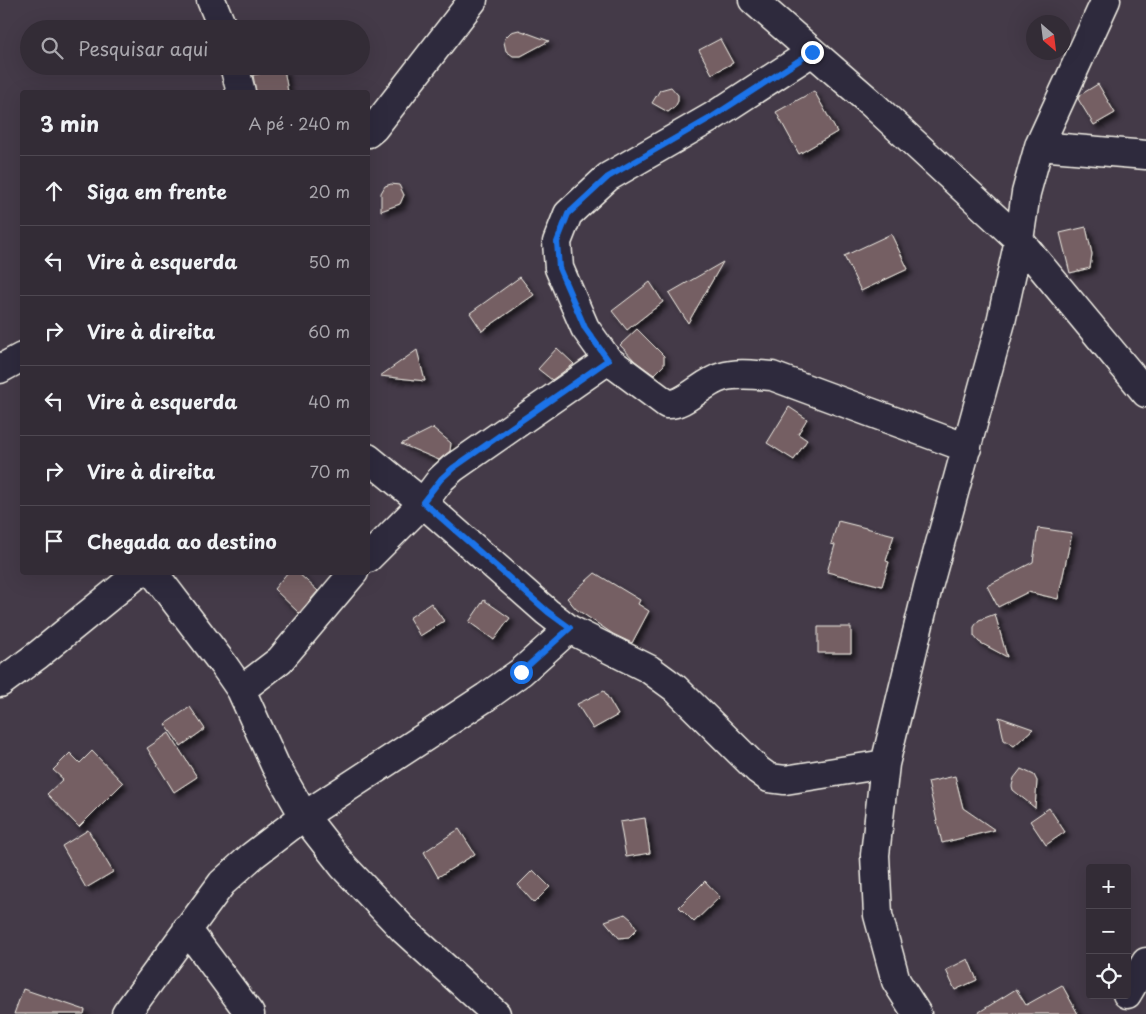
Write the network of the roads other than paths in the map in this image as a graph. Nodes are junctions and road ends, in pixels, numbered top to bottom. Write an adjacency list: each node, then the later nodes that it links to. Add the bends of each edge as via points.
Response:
1 (211, 0): 5 (street)
2 (473, 0): 9 (street)
3 (753, 0): 6 (street)
4 (1106, 0): 10 (street)
5 (219, 20)
6 (812, 52): 12 (street); 14 (street, via 712,117 608,177 568,214 557,242 559,268 585,328)
7 (236, 75): 8 (street)
8 (240, 90)
9 (370, 131)
10 (1039, 146): 11 (street); 12 (street, via 1026,193)
11 (1146, 155)
12 (1019, 240): 16 (street); 17 (street, via 1002,322)
13 (20, 358): 15 (street)
14 (608, 360): 17 (street, via 667,404 681,403 700,387 722,377 744,374 772,376); 19 (street, via 453,468)
15 (0, 369)
16 (1146, 393)
17 (967, 448): 27 (street, via 928,587)
18 (370, 460): 19 (street)
19 (423, 502): 20 (street); 24 (street)
20 (370, 556)
21 (136, 575): 25 (street)
22 (155, 575): 26 (street)
23 (351, 575): 26 (street, via 280,660)
24 (570, 628): 27 (street, via 649,669 675,688 770,778 785,780); 28 (street, via 521,672 493,692)
25 (0, 683)
26 (241, 690): 28 (street, via 275,765)
27 (885, 764): 36 (street, via 875,855 878,915 896,981)
28 (304, 816): 29 (street, via 222,883); 35 (street, via 343,866 405,930)
29 (187, 929): 33 (street); 34 (street)
30 (1146, 962): 31 (street)
31 (1131, 988)
32 (1124, 999): 37 (street)
33 (126, 1014)
34 (250, 1014)
35 (496, 1014)
36 (917, 1014)
37 (1121, 1014)

